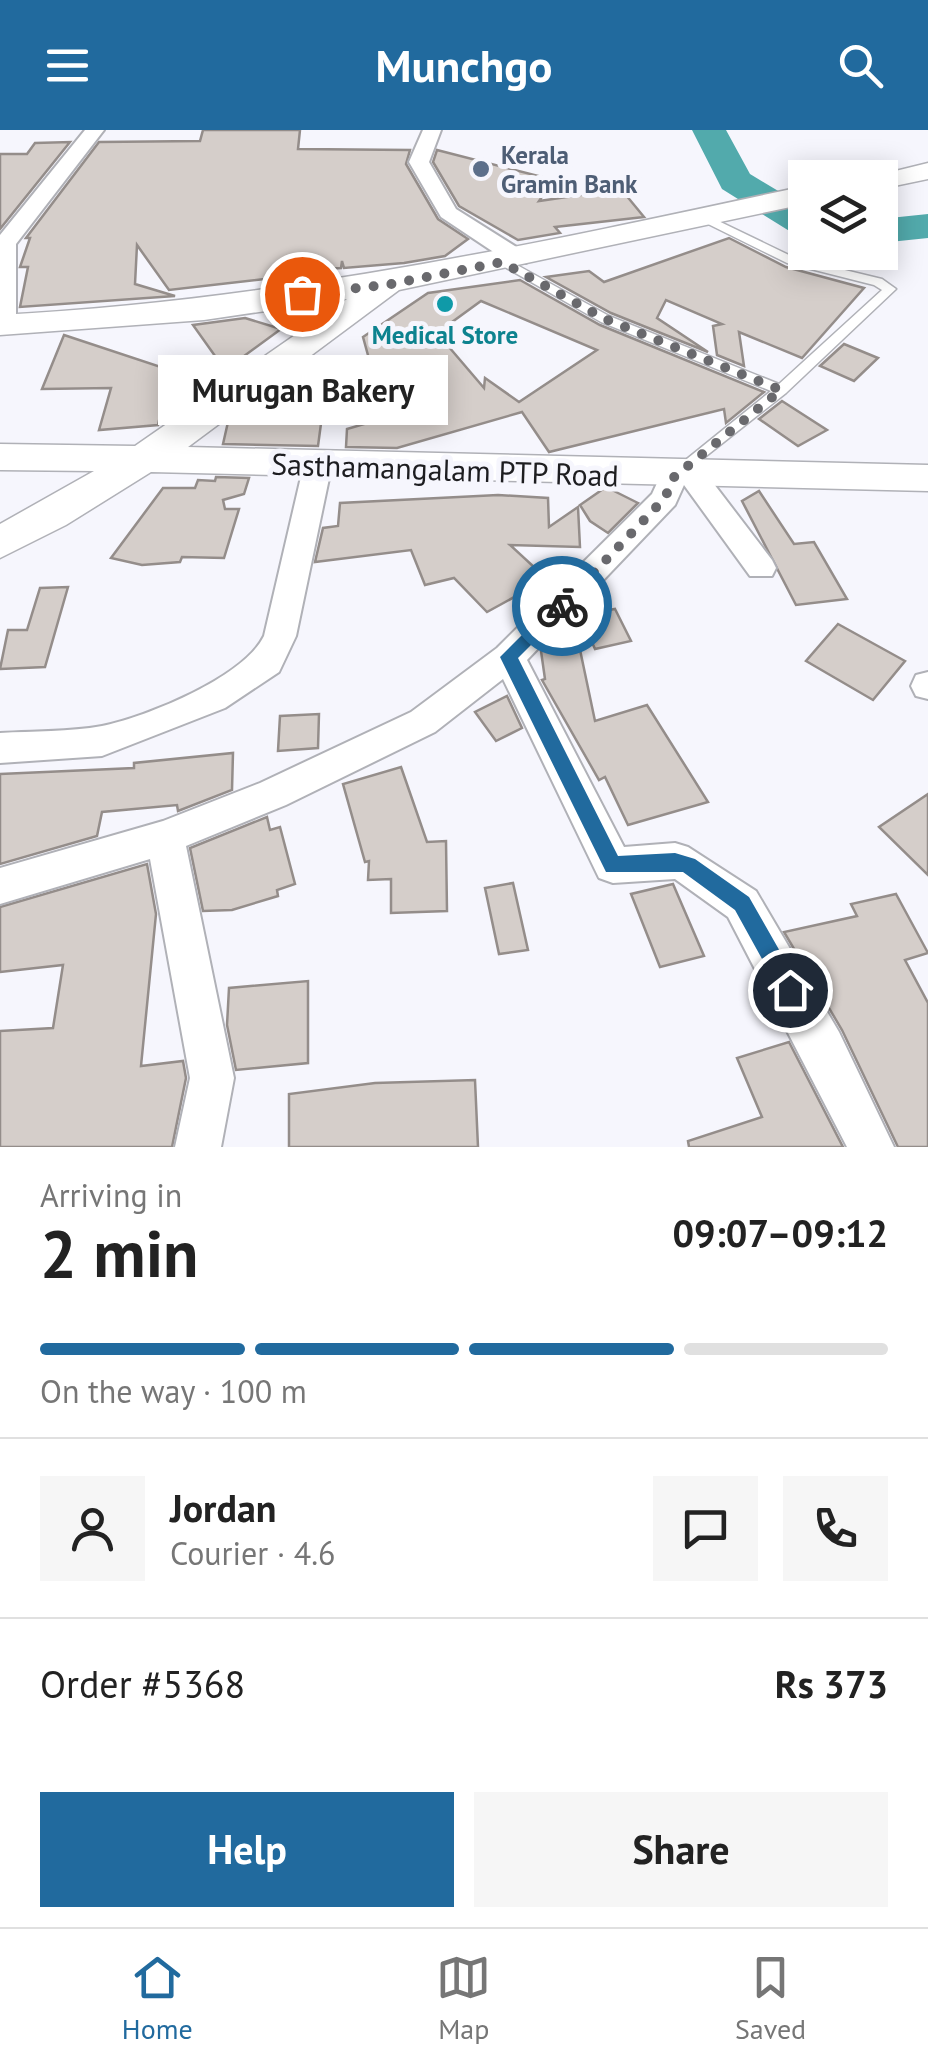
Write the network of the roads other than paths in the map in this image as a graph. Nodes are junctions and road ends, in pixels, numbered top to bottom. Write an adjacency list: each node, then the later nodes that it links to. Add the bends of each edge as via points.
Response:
1 (96, 130): 9 (street, via 5,243)
2 (432, 130): 7 (street, via 419,162 448,213)
3 (928, 170): 4 (main road)
4 (898, 176)
5 (788, 199): 6 (main road)
6 (707, 216): 7 (main road); 10 (lane, via 791,261 890,289)
7 (510, 260): 8 (main road); 10 (lane, via 605,319)
8 (386, 285): 9 (main road); 12 (main road, via 304,350)
9 (2, 325)
10 (781, 390): 14 (lane)
11 (0, 458): 12 (main road, Sasthamangalam PTP Road)
12 (143, 458): 13 (main road, Sasthamangalam PTP Road); 16 (main road)
13 (318, 464): 14 (main road, Sasthamangalam PTP Road); 19 (street, via 280,636 267,663 214,698 134,732 102,741)
14 (684, 478): 15 (main road, Sasthamangalam PTP Road); 17 (street); 18 (street)
15 (928, 478)
16 (0, 544)
17 (762, 568)
18 (509, 657): 20 (street, via 424,722); 23 (street, via 612,866 688,865 742,904)
19 (0, 748)
20 (165, 837): 21 (street); 22 (street, via 212,1078)
21 (0, 886)
22 (198, 1147)
23 (870, 1147)

